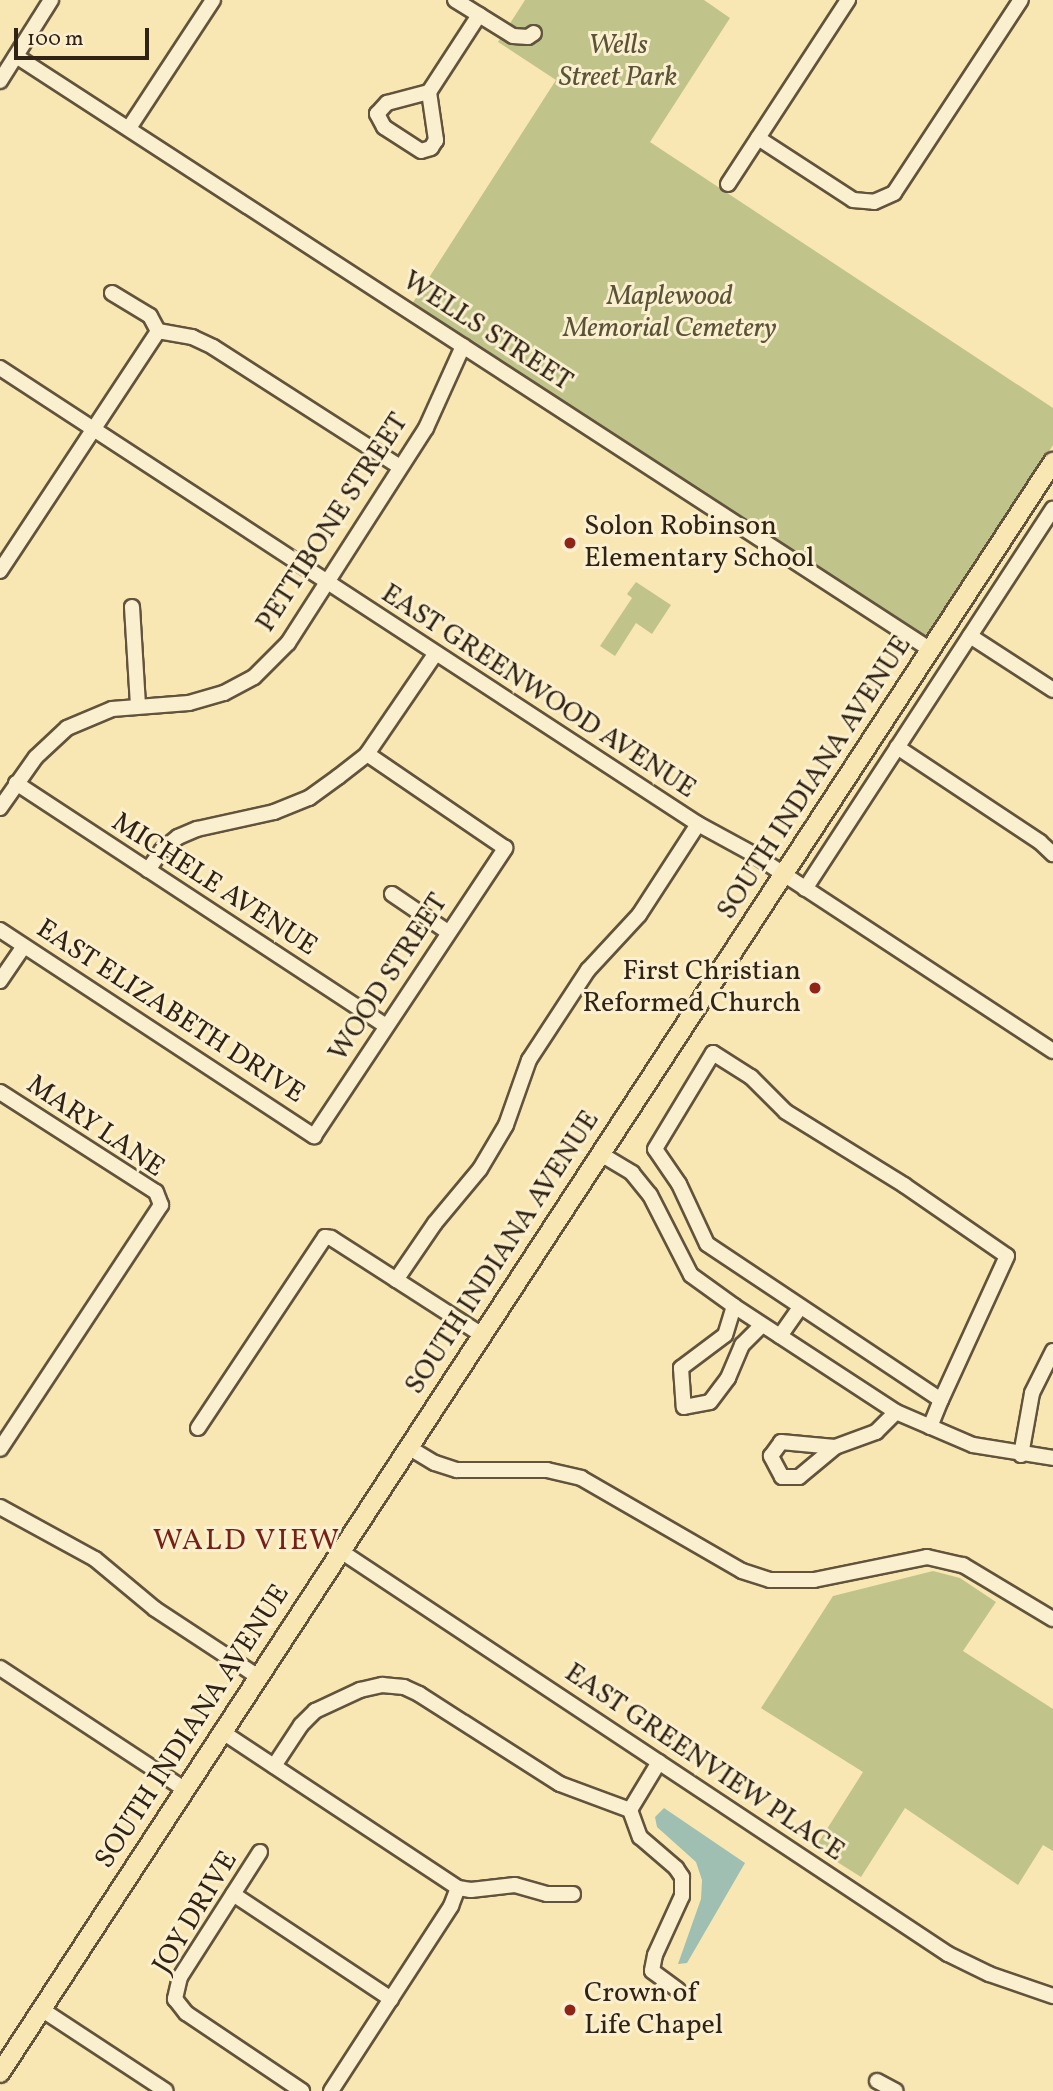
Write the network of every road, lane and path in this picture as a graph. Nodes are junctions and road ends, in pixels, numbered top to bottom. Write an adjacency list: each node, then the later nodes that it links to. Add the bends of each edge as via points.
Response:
1 (51, 0): 8 (street)
2 (212, 0): 11 (street)
3 (455, 0): 6 (street)
4 (848, 0): 12 (street)
5 (1021, 0): 12 (street, via 894,193 874,202 853,200)
6 (479, 15): 7 (street, via 513,36); 10 (street)
7 (534, 33)
8 (16, 56): 9 (street); 11 (street, WELLS STREET)
9 (0, 81)
10 (429, 92): 10 (street, via 387,103 377,114 384,127 421,151 436,140)
11 (129, 128): 16 (street, WELLS STREET)
12 (758, 138): 13 (street)
13 (728, 184)
14 (112, 293): 15 (street, via 150,316)
15 (158, 331): 18 (street); 20 (street, via 192,337 213,347)
16 (463, 346): 20 (street, PETTIBONE STREET, via 426,428); 28 (street, WELLS STREET)
17 (0, 368): 18 (street, EAST GREENWOOD AVENUE)
18 (92, 430): 24 (street); 25 (street, EAST GREENWOOD AVENUE)
19 (1053, 463): 22 (main road, SOUTH INDIANA AVENUE)
20 (400, 467): 25 (street, PETTIBONE STREET)
21 (1051, 517): 23 (street)
22 (996, 549): 23 (street); 28 (main road, SOUTH INDIANA AVENUE)
23 (1018, 563): 27 (street)
24 (0, 571)
25 (326, 583): 29 (street, EAST GREENWOOD AVENUE); 31 (street, PETTIBONE STREET, via 288,643 254,677 224,693 189,703)
26 (132, 607): 31 (street)
27 (970, 636): 30 (street); 32 (street)
28 (931, 650): 39 (main road, SOUTH INDIANA AVENUE)
29 (436, 653): 33 (street); 36 (street, EAST GREENWOOD AVENUE)
30 (1053, 690)
31 (138, 706): 34 (street, PETTIBONE STREET, via 112,709 68,728 48,744)
32 (897, 747): 37 (street); 40 (street)
33 (368, 754): 38 (street, via 309,798 178,837); 43 (street, WOOD STREET, via 505,848)
34 (16, 783): 35 (street, PETTIBONE STREET); 38 (street, MICHELE AVENUE)
35 (0, 808)
36 (698, 824): 39 (street, EAST GREENWOOD AVENUE); 51 (street, via 639,915 588,970 529,1060 506,1125 480,1169)
37 (1053, 854)
38 (148, 870): 46 (street, MICHELE AVENUE)
39 (783, 875): 40 (street, EAST GREENWOOD AVENUE); 50 (main road, SOUTH INDIANA AVENUE)
40 (805, 889): 47 (street, EAST GREENWOOD AVENUE)
41 (392, 894): 43 (street)
42 (0, 930): 44 (street, EAST ELIZABETH DRIVE)
43 (448, 932): 46 (street, WOOD STREET)
44 (24, 946): 45 (street); 49 (street, EAST ELIZABETH DRIVE)
45 (0, 981)
46 (386, 1026): 49 (street, WOOD STREET)
47 (1053, 1051)
48 (0, 1092): 64 (street, MARY LANE, via 156,1192 160,1205)
49 (314, 1136)
50 (599, 1153): 52 (street, via 632,1173 650,1195 691,1275); 55 (main road, SOUTH INDIANA AVENUE)
51 (397, 1280): 55 (street); 60 (street, via 325,1237)
52 (734, 1306): 54 (street); 54 (street, via 725,1335 681,1368 684,1407 710,1402 728,1378 742,1345)
53 (799, 1309): 56 (street); 58 (street); 58 (street, via 706,1244 679,1184 655,1150 713,1053 751,1077 786,1112 1007,1256)
54 (762, 1325): 56 (street)
55 (482, 1335): 62 (main road, SOUTH INDIANA AVENUE)
56 (780, 1336): 59 (street)
57 (1053, 1351): 65 (street, via 1032,1393)
58 (941, 1400): 61 (street)
59 (896, 1412): 61 (street); 63 (street, via 876,1432)
60 (198, 1427)
61 (930, 1427): 65 (street, via 973,1445)
62 (408, 1447): 68 (main road, SOUTH INDIANA AVENUE); 69 (street, via 457,1470 547,1470 581,1478 742,1571 770,1580 814,1580 927,1556 963,1565)
63 (835, 1447)
64 (0, 1450)
65 (1021, 1455): 66 (street)
66 (1053, 1458)
67 (0, 1507): 71 (street, via 95,1559 142,1600)
68 (340, 1550): 71 (main road, SOUTH INDIANA AVENUE); 73 (street, EAST GREENVIEW PLACE)
69 (1051, 1614)
70 (0, 1668): 75 (street)
71 (257, 1676): 72 (main road, SOUTH INDIANA AVENUE)
72 (221, 1731): 74 (street); 75 (main road, SOUTH INDIANA AVENUE)
73 (659, 1762): 76 (street); 82 (street, EAST GREENVIEW PLACE, via 948,1954)
74 (274, 1766): 76 (street, via 301,1725 321,1707 367,1687 396,1685 419,1694 548,1778); 78 (street)
75 (184, 1789): 84 (main road, SOUTH INDIANA AVENUE)
76 (630, 1810): 81 (street, via 640,1837 676,1868 683,1882 682,1896 654,1955 652,1971)
77 (260, 1852): 79 (street, JOY DRIVE)
78 (458, 1888): 80 (street, via 515,1885 547,1894); 83 (street)
79 (233, 1894): 83 (street); 88 (street, JOY DRIVE, via 180,1977 175,1999 186,2013)
80 (573, 1894)
81 (678, 1990)
82 (1053, 1996)
83 (391, 1999): 89 (street)
84 (41, 2009): 85 (main road, SOUTH INDIANA AVENUE); 87 (street)
85 (0, 2073)
86 (877, 2081): 90 (street)
87 (166, 2091)
88 (302, 2091)
89 (331, 2091)
90 (896, 2091)

